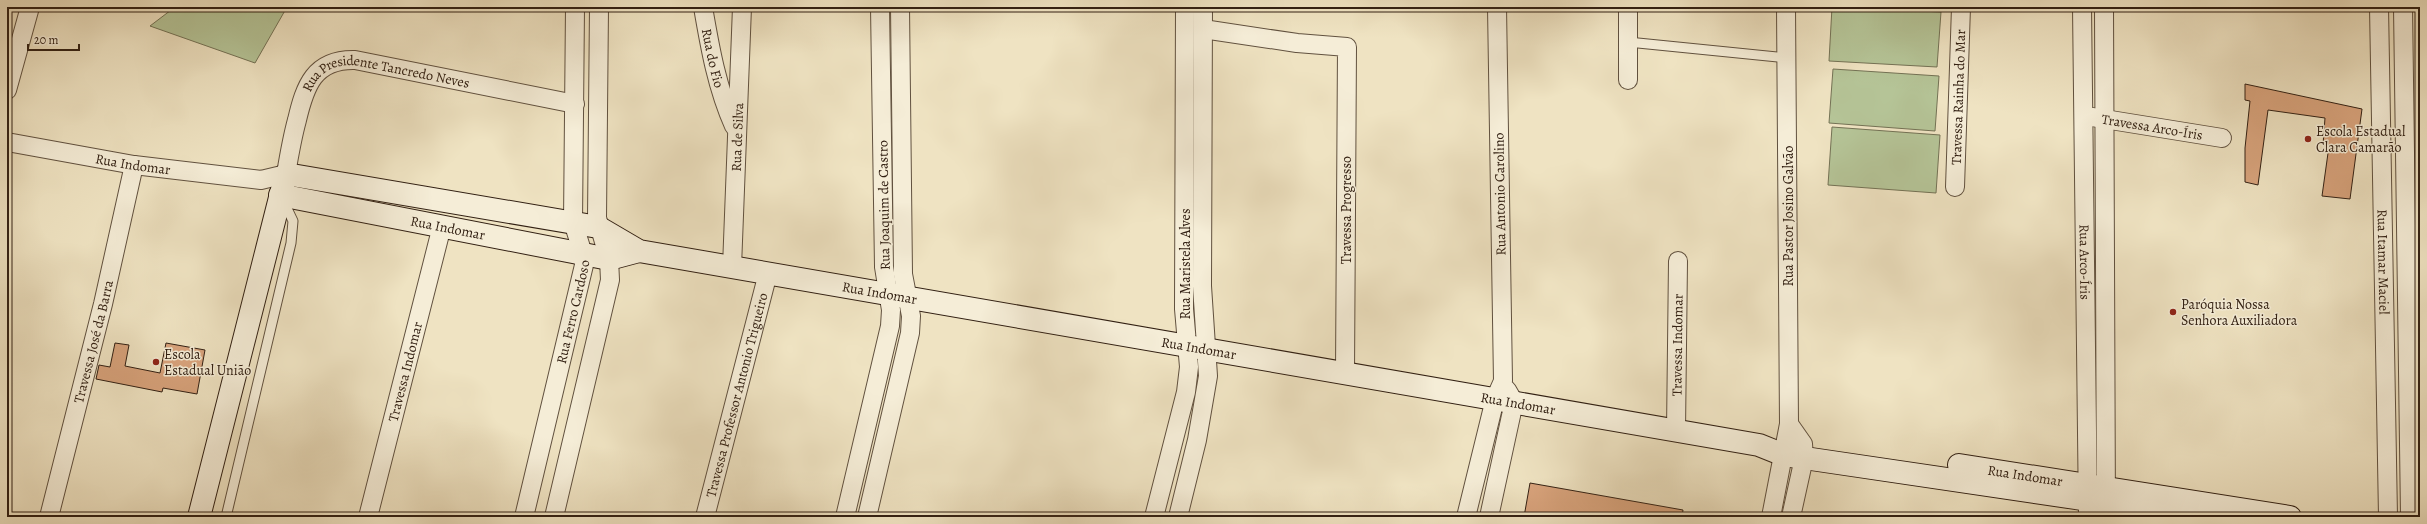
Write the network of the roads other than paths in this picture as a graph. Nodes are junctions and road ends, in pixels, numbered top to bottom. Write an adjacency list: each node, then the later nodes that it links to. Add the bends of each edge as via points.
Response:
1 (30, 7): 22 (street)
2 (575, 7): 23 (street, Rua Ferro Cardoso)
3 (599, 7): 35 (street, Rua Ferro Cardoso)
4 (703, 7): 26 (street, Rua do Fio, via 712,61 721,94)
5 (742, 7): 26 (street, Rua de Silva)
6 (880, 7): 45 (street, Rua Joaquim de Castro)
7 (900, 7): 45 (street, Rua Joaquim de Castro, via 903,274)
8 (1185, 7): 48 (street, Rua Maristela Alves, via 1184,309)
9 (1203, 7): 18 (street, Rua Maristela Alves)
10 (1497, 7): 52 (street, Rua Antonio Carolino)
11 (1628, 7): 19 (street)
12 (1786, 7): 20 (street, Rua Pastor Josino Galvão)
13 (1961, 7): 32 (street, Travessa Rainha do Mar)
14 (2082, 7): 24 (street, Rua Arco-Íris)
15 (2104, 7): 25 (street, Rua Arco-Íris)
16 (2379, 7): 75 (street, Rua Itamar Maciel)
17 (2403, 7): 30 (street, Rua Itamar Maciel)
18 (1203, 29): 48 (street, Rua Maristela Alves, via 1202,286); 49 (street, Travessa Progresso, via 1297,43 1347,47)
19 (1628, 42): 20 (lane); 21 (street)
20 (1787, 58): 55 (street, Rua Pastor Josino Galvão)
21 (1628, 80)
22 (7, 90)
23 (575, 104): 31 (street, Rua Presidente Tancredo Neves, via 355,60 342,60 321,69 304,92); 33 (street, Rua Ferro Cardoso)
24 (2084, 115): 25 (street, Travessa Arco-Íris); 43 (street, Rua Arco-Íris)
25 (2103, 121): 27 (street, Travessa Arco-Íris); 44 (street, Rua Arco-Íris)
26 (736, 130): 40 (street, Rua de Silva)
27 (2222, 138)
28 (7, 142): 29 (street, Rua Indomar)
29 (134, 164): 31 (street, Rua Indomar); 58 (street, Travessa José da Barra, via 103,304)
30 (2413, 170): 41 (street, Rua Itamar Maciel)
31 (283, 185): 33 (street, Rua Indomar); 34 (street, Rua Indomar); 59 (street); 60 (lane, via 293,221 291,243)
32 (1955, 187)
33 (573, 222): 35 (street, Rua Indomar); 37 (street, Rua Ferro Cardoso)
34 (442, 226): 37 (street, Rua Indomar); 61 (street, Travessa Indomar)
35 (598, 227): 36 (street, Rua Indomar); 38 (street, Rua Ferro Cardoso)
36 (639, 251): 38 (street, Rua Indomar); 40 (street, Rua Indomar)
37 (583, 254): 38 (street, Rua Indomar); 46 (street, Rua Ferro Cardoso, via 582,272)
38 (609, 259): 47 (street, Rua Ferro Cardoso, via 610,280)
39 (1678, 261): 54 (street, Travessa Indomar)
40 (732, 267): 42 (street, Rua Indomar)
41 (2413, 272): 50 (street, Rua Itamar Maciel)
42 (768, 273): 45 (street, Rua Indomar); 64 (street, Travessa Professor Antonio Trigueiro)
43 (2085, 288): 44 (street); 56 (street, Rua Arco-Íris)
44 (2104, 290): 56 (street, Rua Arco-Íris)
45 (896, 295): 48 (street, Rua Indomar); 65 (street, Rua Joaquim de Castro); 66 (street, Rua Joaquim de Castro, via 910,316 907,354)
46 (569, 330): 47 (street); 51 (street, Rua Ferro Cardoso)
47 (597, 336): 53 (street, Rua Ferro Cardoso)
48 (1196, 347): 49 (street, Rua Indomar); 67 (street, Rua Maristela Alves, via 1188,367 1186,392); 68 (street, Rua Maristela Alves, via 1208,376 1197,440)
49 (1345, 373): 52 (street, Rua Indomar)
50 (2414, 376): 76 (street, Rua Itamar Maciel)
51 (554, 393): 53 (street); 62 (street, Rua Ferro Cardoso)
52 (1504, 394): 54 (street, Rua Indomar); 69 (street, Rua Antonio Carolino); 70 (street, Rua Antonio Carolino)
53 (582, 398): 63 (street, Rua Ferro Cardoso)
54 (1676, 430): 55 (street, Rua Indomar, via 1759,445)
55 (1793, 445): 56 (street, Rua Indomar); 71 (street, Rua Pastor Josino Galvão); 72 (street, Rua Pastor Josino Galvão)
56 (2097, 502): 57 (street, Rua Indomar); 73 (street, Rua Indomar)
57 (2262, 515): 74 (street, Rua Indomar)
58 (49, 517)
59 (199, 517)
60 (226, 517)
61 (368, 517)
62 (524, 517)
63 (554, 517)
64 (705, 517)
65 (845, 517)
66 (867, 517)
67 (1154, 517)
68 (1178, 517)
69 (1466, 517)
70 (1490, 517)
71 (1771, 517)
72 (1791, 517)
73 (2179, 517)
74 (2290, 517)
75 (2388, 517)
76 (2410, 517)

